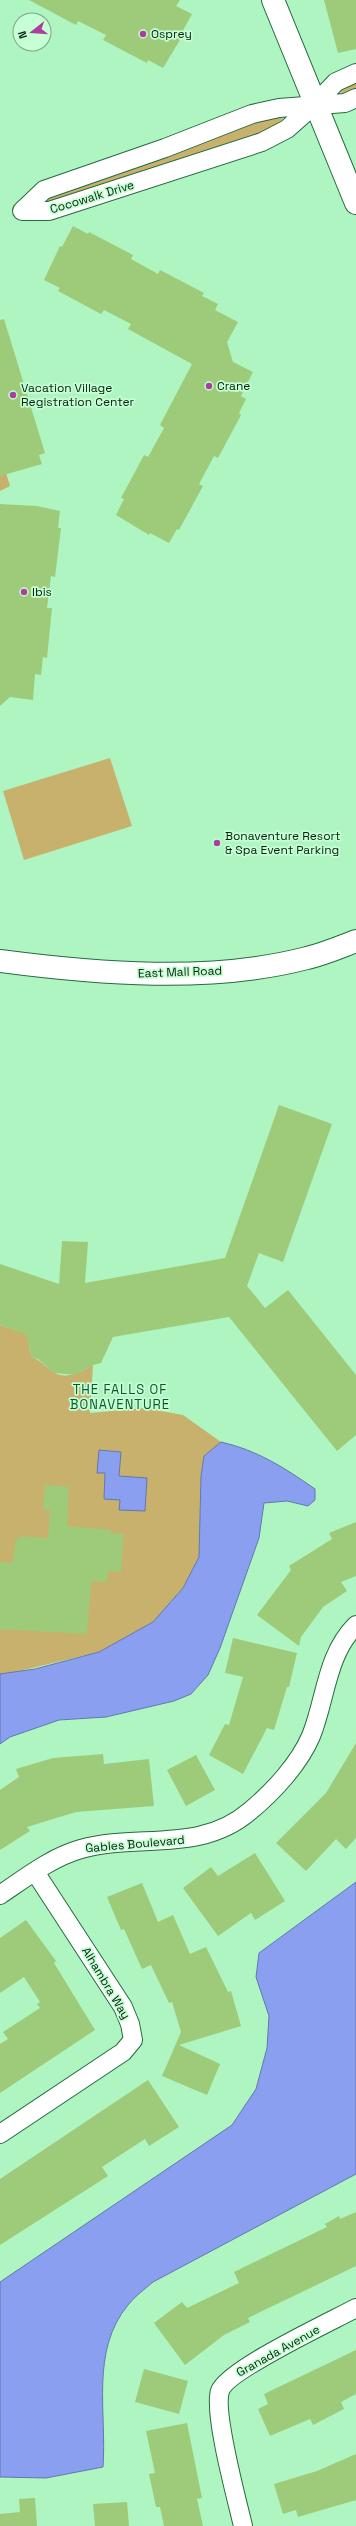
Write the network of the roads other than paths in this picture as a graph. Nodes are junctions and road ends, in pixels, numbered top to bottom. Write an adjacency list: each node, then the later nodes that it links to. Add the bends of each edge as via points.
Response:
1 (273, 0): 5 (street)
2 (285, 0): 5 (street)
3 (356, 73): 5 (street, via 336,82)
4 (356, 98): 5 (street, via 345,103)
5 (314, 105): 5 (street, Cocowalk Drive, via 279,108 252,114 158,151 44,190 22,210 49,212 262,142 287,129); 6 (street)
6 (356, 203)
7 (356, 941): 8 (street, East Mall Road, via 308,958 259,967 201,972 141,974 58,969)
8 (0, 961)
9 (356, 1625): 10 (street, Gables Boulevard, via 340,1645 311,1737 293,1764 249,1812 219,1830 189,1839 82,1849)
10 (35, 1872): 11 (street, Gables Boulevard); 12 (street, Alhambra Way, via 123,2007 133,2040 123,2052)
11 (0, 1895)
12 (0, 2134)
13 (356, 2308): 14 (street, Granada Avenue, via 258,2360 224,2383 220,2392 220,2416)
14 (243, 2526)

